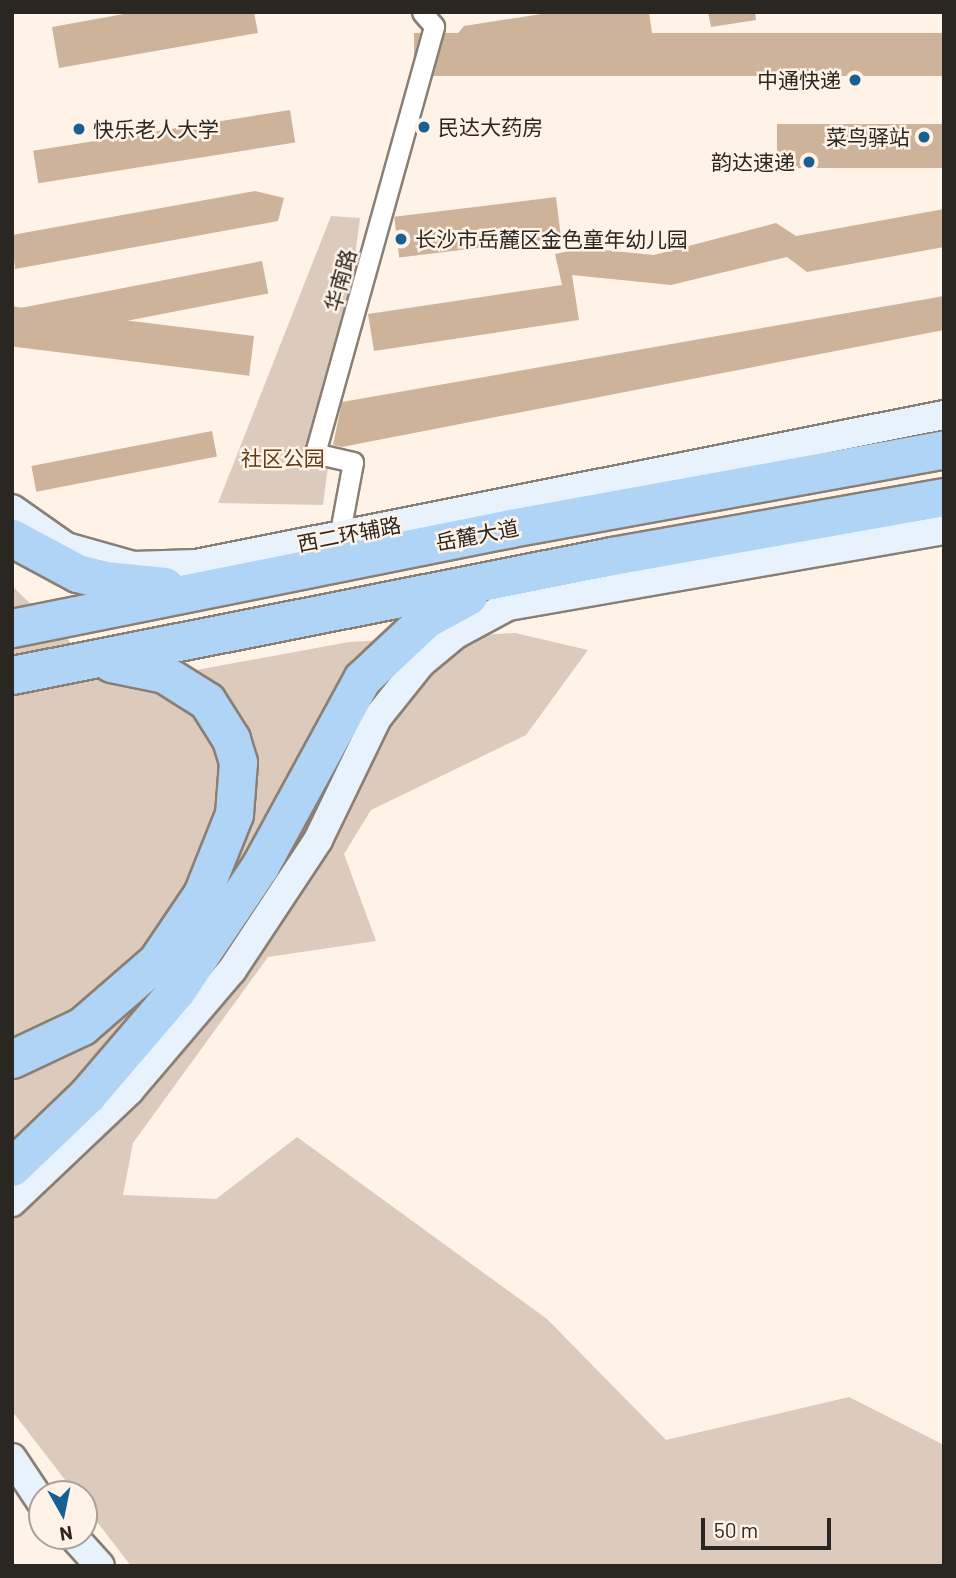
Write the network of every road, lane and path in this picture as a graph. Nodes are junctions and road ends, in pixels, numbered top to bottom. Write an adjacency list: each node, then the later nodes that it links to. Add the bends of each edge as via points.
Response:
1 (422, 12): 11 (street, 华南路, via 434,26 315,453 353,462)
2 (944, 415): 11 (street, 西二环辅路)
3 (944, 427): 5 (highway)
4 (944, 449): 5 (highway, 岳麓大道)
5 (811, 472): 14 (highway, 岳麓大道)
6 (944, 497): 9 (highway)
7 (12, 509): 11 (street, 西二环辅路, via 66,547 133,566 196,564)
8 (944, 514): 9 (highway)
9 (822, 519): 13 (highway)
10 (944, 530): 20 (street, via 508,606 456,634 421,663 377,718 317,840 232,970 129,1091)
11 (339, 537)
12 (12, 538): 14 (highway, via 49,562 105,580)
13 (517, 575): 16 (highway); 19 (highway, via 426,619 362,679 260,866 176,991 88,1094)
14 (229, 585): 15 (highway, 岳麓大道)
15 (12, 628)
16 (89, 662): 17 (highway); 18 (highway, via 164,674 207,701 231,739 238,762 234,814 202,894 156,962 82,1026)
17 (12, 675)
18 (12, 1059)
19 (12, 1167)
20 (12, 1202)
21 (12, 1458): 22 (street)
22 (28, 1482)
23 (86, 1550): 24 (street)
24 (100, 1566)

